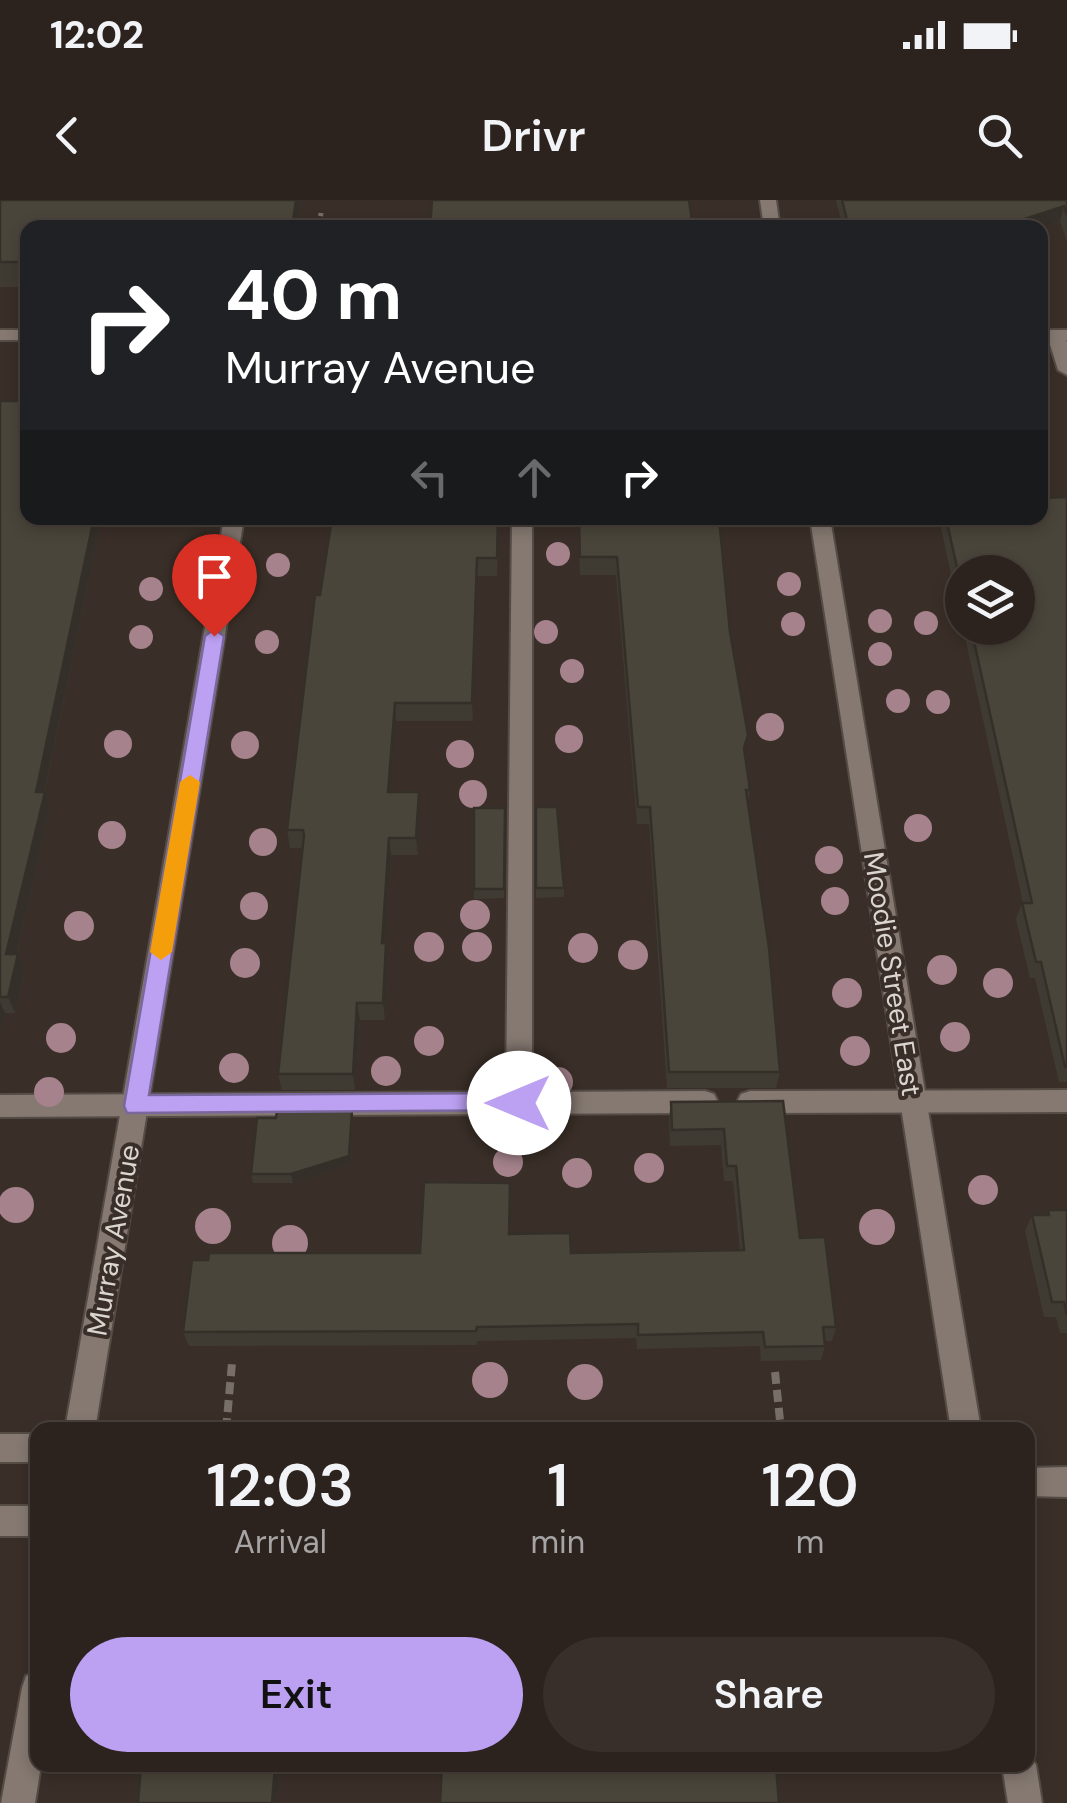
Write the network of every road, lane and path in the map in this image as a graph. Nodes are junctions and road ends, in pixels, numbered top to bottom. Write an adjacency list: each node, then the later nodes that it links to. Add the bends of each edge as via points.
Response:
1 (321, 214): 2 (path)
2 (320, 220)
3 (1054, 335): 4 (street)
4 (1067, 370)
5 (233, 525): 12 (street, Murray Avenue)
6 (522, 525): 10 (street)
7 (821, 525): 8 (street, Moodie Street East)
8 (913, 1100): 9 (street); 10 (street); 18 (street, Moodie Street East)
9 (1067, 1101)
10 (519, 1103): 12 (street)
11 (0, 1106): 12 (street)
12 (136, 1106): 15 (street, Murray Avenue)
13 (232, 1363): 16 (path)
14 (775, 1372): 17 (path)
15 (81, 1422)
16 (227, 1422)
17 (779, 1422)
18 (965, 1422)
19 (0, 1448): 20 (street)
20 (30, 1448)
21 (1035, 1482): 22 (street)
22 (1067, 1482)
23 (0, 1521): 24 (street)
24 (30, 1521)
25 (30, 1734): 27 (street)
26 (1020, 1772): 28 (street)
27 (18, 1803)
28 (1025, 1803)

